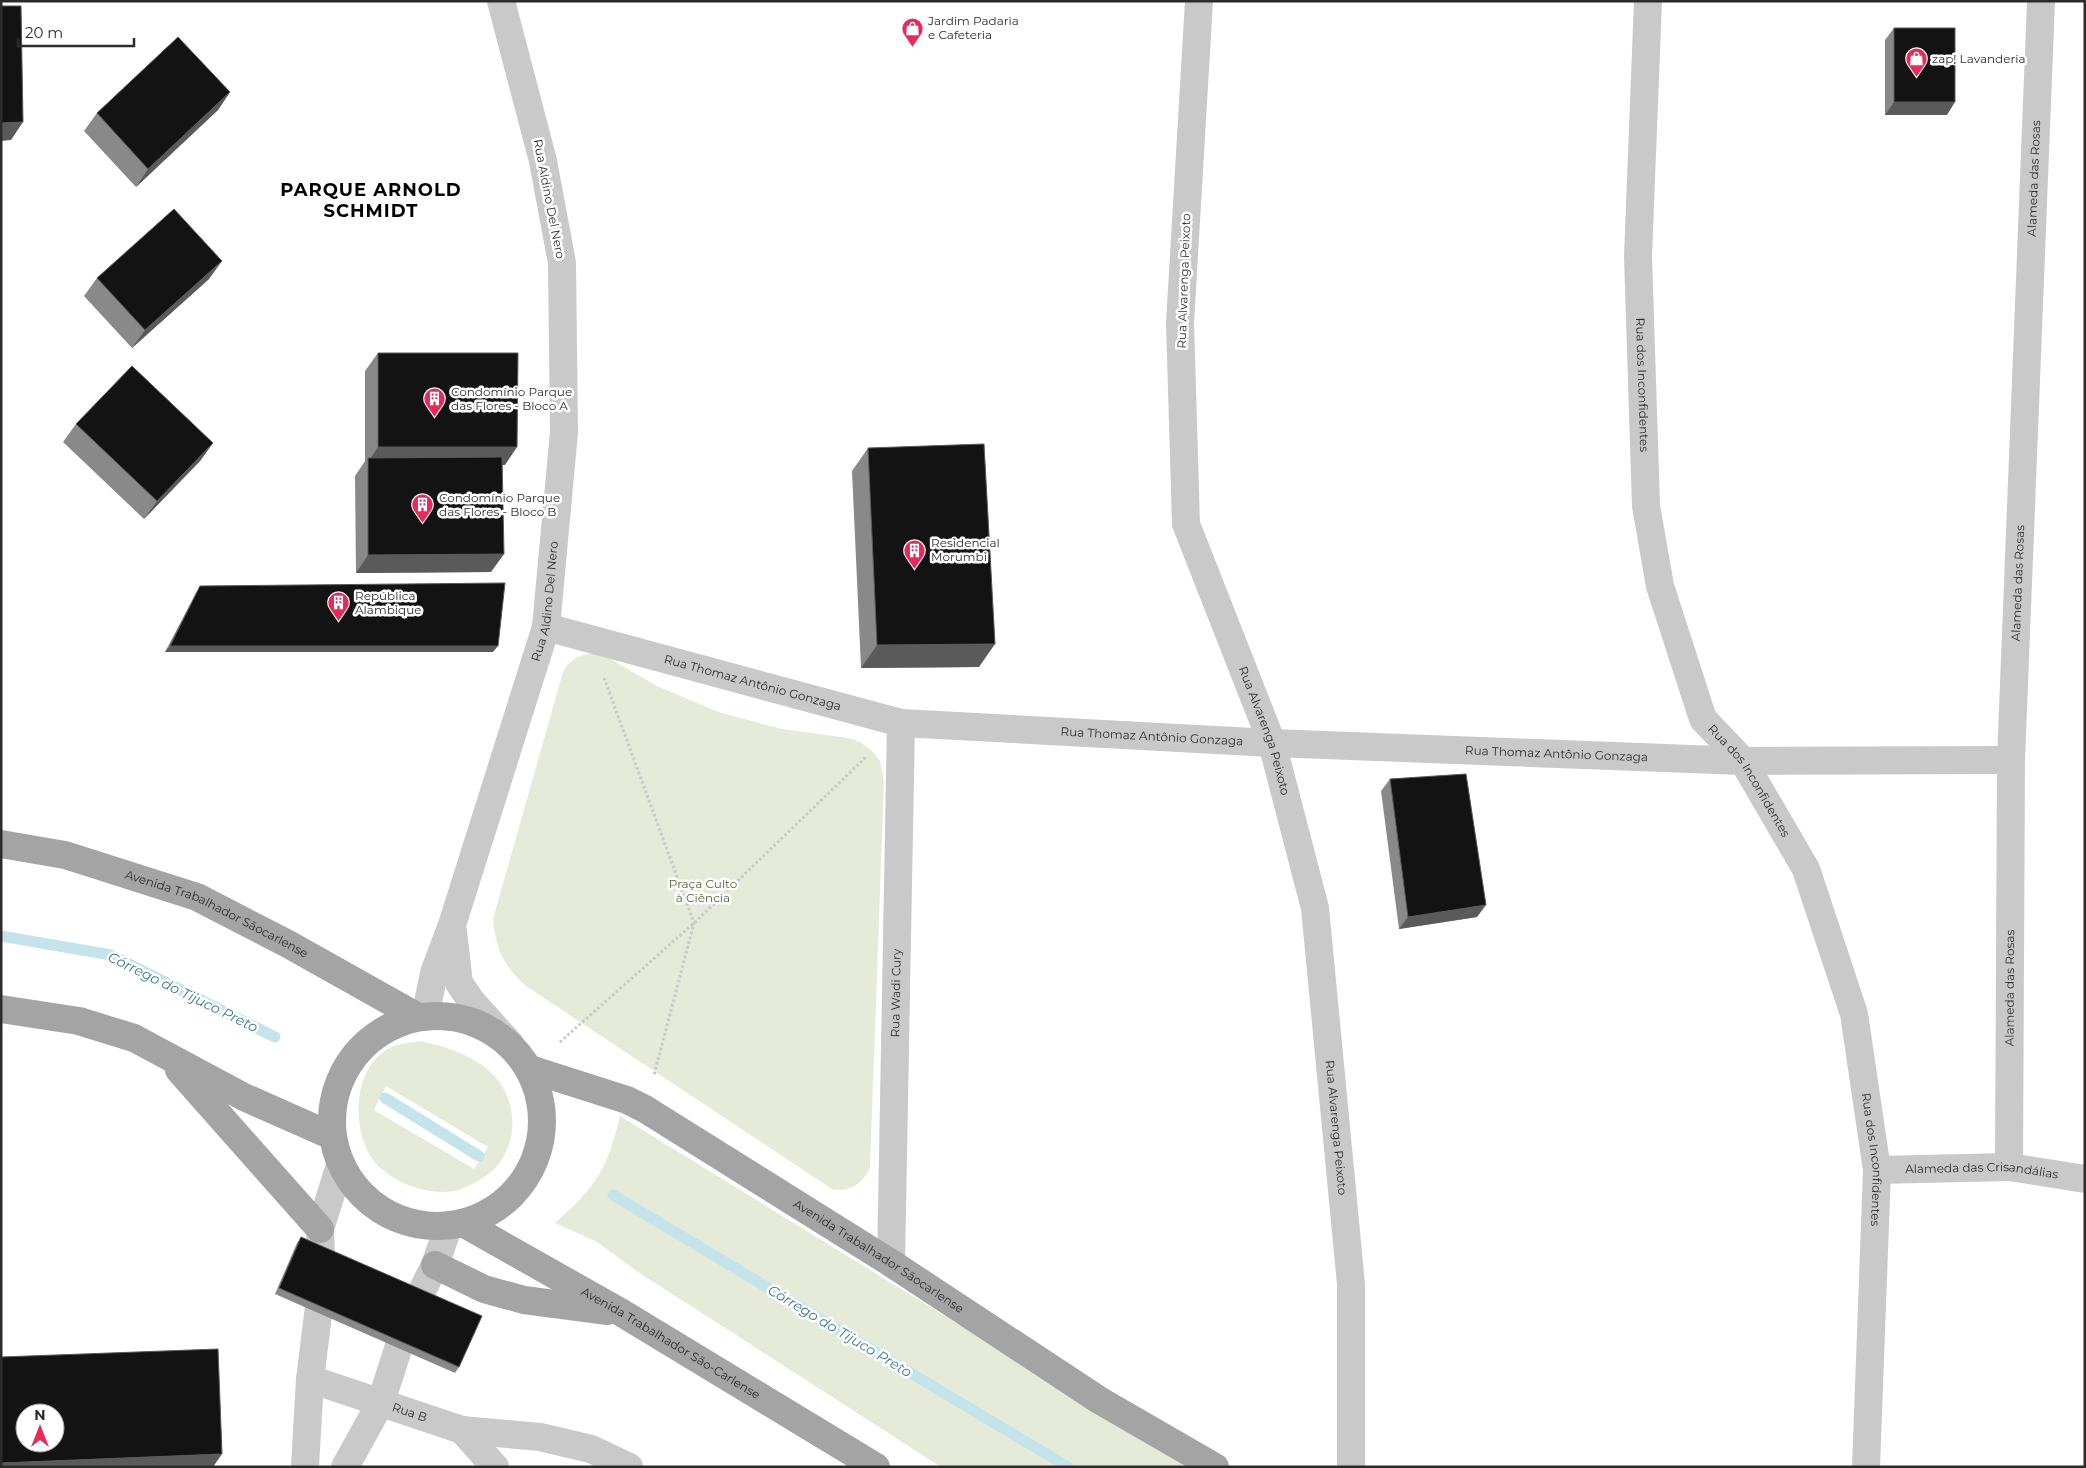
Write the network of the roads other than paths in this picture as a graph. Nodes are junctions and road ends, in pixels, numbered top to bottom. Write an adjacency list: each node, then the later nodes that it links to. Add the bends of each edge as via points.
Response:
1 (501, 1): 5 (street, Rua Aldino Del Nero, via 543,161 562,263 564,432)
2 (1199, 1): 7 (street, Rua Alvarenga Peixoto, via 1180,323 1186,524)
3 (1648, 1): 9 (street, Rua dos Inconfidentes, via 1638,256 1646,506 1660,586 1703,719)
4 (2041, 1): 8 (street, Alameda das Rosas)
5 (546, 628): 6 (street, Rua Thomaz Antônio Gonzaga); 11 (street, Rua Aldino Del Nero)
6 (901, 723): 7 (street, Rua Thomaz Antônio Gonzaga); 24 (street, Rua Wadi Cury)
7 (1272, 743): 9 (street, Rua Thomaz Antônio Gonzaga); 36 (street, Rua Alvarenga Peixoto, via 1315,908 1351,1284)
8 (2011, 760): 9 (street, Rua Thomaz Antônio Gonzaga); 19 (street, Alameda das Rosas)
9 (1743, 761): 20 (street, Rua dos Inconfidentes, via 1806,869 1854,1014)
10 (1, 844): 13 (main road, Avenida Trabalhador Sãocarlense, via 65,855 197,897)
11 (452, 925): 13 (street, Rua Aldino Del Nero); 14 (street, via 458,983)
12 (1, 1009): 15 (main road, via 79,1021 134,1038)
13 (421, 1017): 14 (main road, via 451,1016 482,1025); 17 (main road, via 387,1028 361,1047 342,1073 332,1104)
14 (510, 1044): 16 (main road)
15 (166, 1055): 17 (main road, via 244,1097); 23 (main road)
16 (530, 1069): 22 (main road, via 541,1100 543,1131 535,1162 517,1190 493,1210); 24 (main road, Avenida Trabalhador Sãocarlense, via 627,1100 645,1109)
17 (332, 1136): 18 (main road)
18 (340, 1165): 22 (main road, via 356,1189 378,1209 405,1222 434,1227); 23 (street)
19 (2009, 1167): 20 (street, Alameda das Crisandálias); 21 (street, Alameda das Crisandálias)
20 (1877, 1170): 37 (street, Rua dos Inconfidentes)
21 (2085, 1179)
22 (456, 1224): 25 (street); 26 (main road, Avenida Trabalhador São-Carlense)
23 (320, 1229): 27 (street, via 322,1283)
24 (891, 1263): 35 (main road, Avenida Trabalhador Sãocarlense, via 1099,1400)
25 (435, 1265): 26 (main road, via 484,1289 524,1300); 28 (street, via 408,1321)
26 (622, 1313): 34 (main road, Avenida Trabalhador São-Carlense)
27 (310, 1379): 28 (street, Rua B); 30 (street)
28 (381, 1402): 29 (street, Rua B); 31 (street)
29 (462, 1430): 32 (street, Rua B); 33 (street, via 540,1437 591,1449)
30 (305, 1467)
31 (345, 1467)
32 (495, 1467)
33 (629, 1467)
34 (876, 1467)
35 (1215, 1467)
36 (1351, 1467)
37 (1866, 1467)

